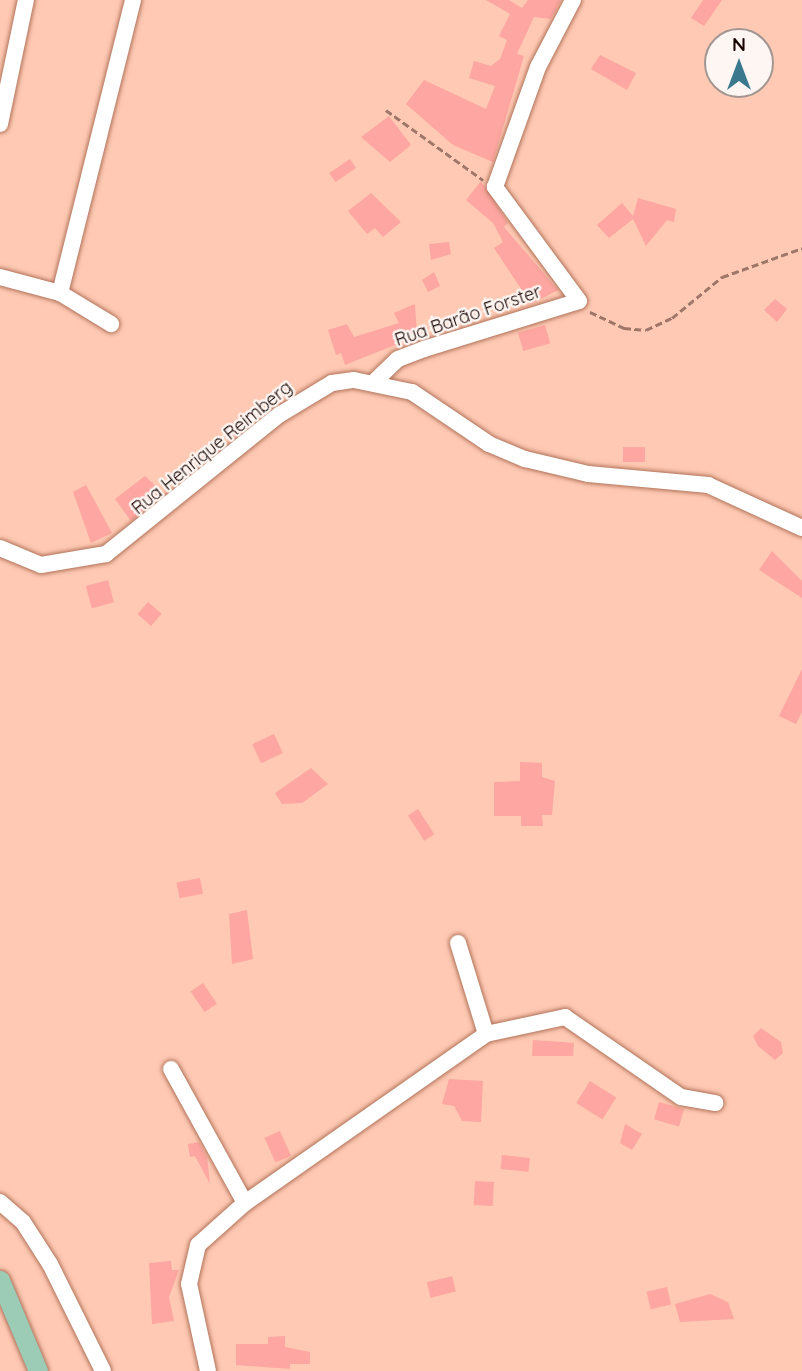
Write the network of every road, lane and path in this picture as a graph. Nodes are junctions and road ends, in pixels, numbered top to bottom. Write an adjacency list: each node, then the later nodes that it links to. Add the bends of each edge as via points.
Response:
1 (26, 0): 5 (street)
2 (133, 0): 9 (street)
3 (573, 0): 6 (street, via 538,67)
4 (386, 110): 6 (path)
5 (0, 124)
6 (495, 187): 10 (street)
7 (802, 248): 10 (path, via 722,277 672,318 637,330 595,315)
8 (0, 277): 9 (street)
9 (60, 293): 11 (street)
10 (579, 301): 12 (street, Rua Barão Forster, via 398,359)
11 (111, 324)
12 (376, 380): 13 (street, Rua Henrique Reimberg, via 412,392 489,444 525,459 588,474 699,483); 14 (street, Rua Henrique Reimberg, via 332,383 312,393 124,545 97,559 41,565)
13 (802, 528)
14 (0, 548)
15 (458, 943): 16 (street)
16 (486, 1034): 18 (street, via 565,1017 681,1097); 20 (street)
17 (171, 1069): 20 (street)
18 (715, 1103)
19 (0, 1202): 23 (street, via 23,1222 50,1264)
20 (245, 1203): 24 (street, via 191,1256 192,1304)
21 (0, 1280): 22 (main road)
22 (38, 1371)
23 (103, 1371)
24 (208, 1371)

